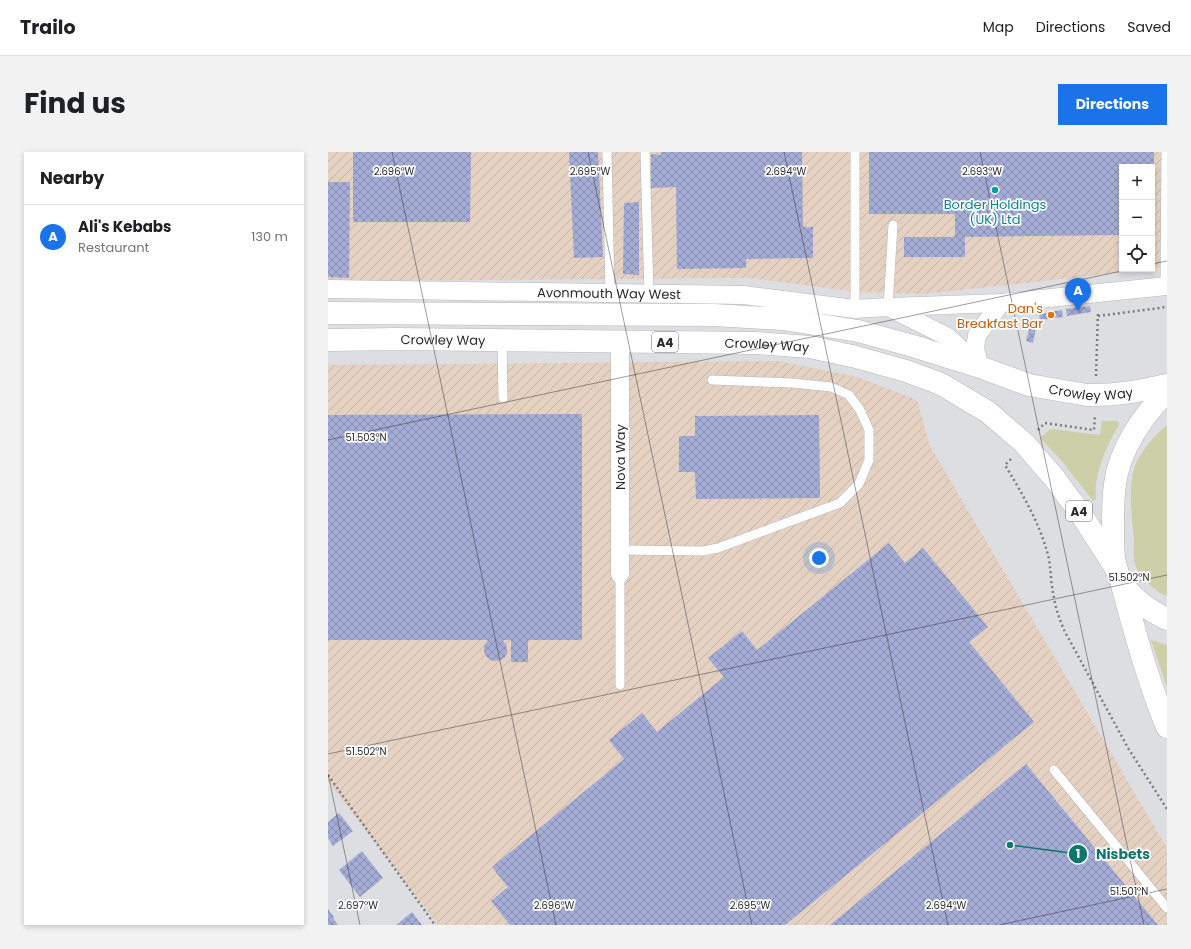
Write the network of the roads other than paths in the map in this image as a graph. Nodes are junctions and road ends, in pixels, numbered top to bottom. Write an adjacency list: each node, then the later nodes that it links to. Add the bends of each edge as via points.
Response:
1 (607, 152): 8 (lane)
2 (645, 152): 9 (lane)
3 (856, 152): 12 (lane)
4 (1166, 152): 6 (lane)
5 (893, 225): 11 (lane)
6 (1166, 286): 10 (street, Avonmouth Way West)
7 (328, 290): 8 (street, Avonmouth Way West)
8 (610, 294): 9 (street, Avonmouth Way West)
9 (649, 294): 12 (street, Avonmouth Way West, via 743,295)
10 (1001, 303): 11 (street, Avonmouth Way West); 17 (street, via 977,335 975,348)
11 (888, 307): 12 (street, Avonmouth Way West); 17 (street, Avonmouth Way West, via 948,337)
12 (855, 308)
13 (328, 313): 17 (highway, Crowley Way / A4, via 714,315 782,319 858,331)
14 (328, 340): 15 (highway, Crowley Way / A4)
15 (502, 340): 16 (highway, Crowley Way / A4); 21 (lane)
16 (620, 341): 22 (street, Nova Way); 24 (highway, Crowley Way / A4, via 756,343 810,347 906,371 941,384 988,412 1025,444 1081,514)
17 (980, 367): 19 (highway, Crowley Way / A4, via 1029,385 1086,395 1120,394)
18 (712, 380): 22 (lane, via 832,387 849,395 860,410 869,430 869,460 859,484 840,504 718,548 702,551)
19 (1167, 384)
20 (1167, 392): 24 (highway, via 1144,418 1120,460 1115,483 1113,546)
21 (503, 398)
22 (620, 550): 23 (street, Nova Way)
23 (620, 574): 26 (lane)
24 (1118, 574): 25 (highway, via 1135,598 1149,610); 27 (highway, A4)
25 (1167, 619)
26 (620, 685)
27 (1167, 727)
28 (1054, 770): 29 (lane)
29 (1167, 908)

